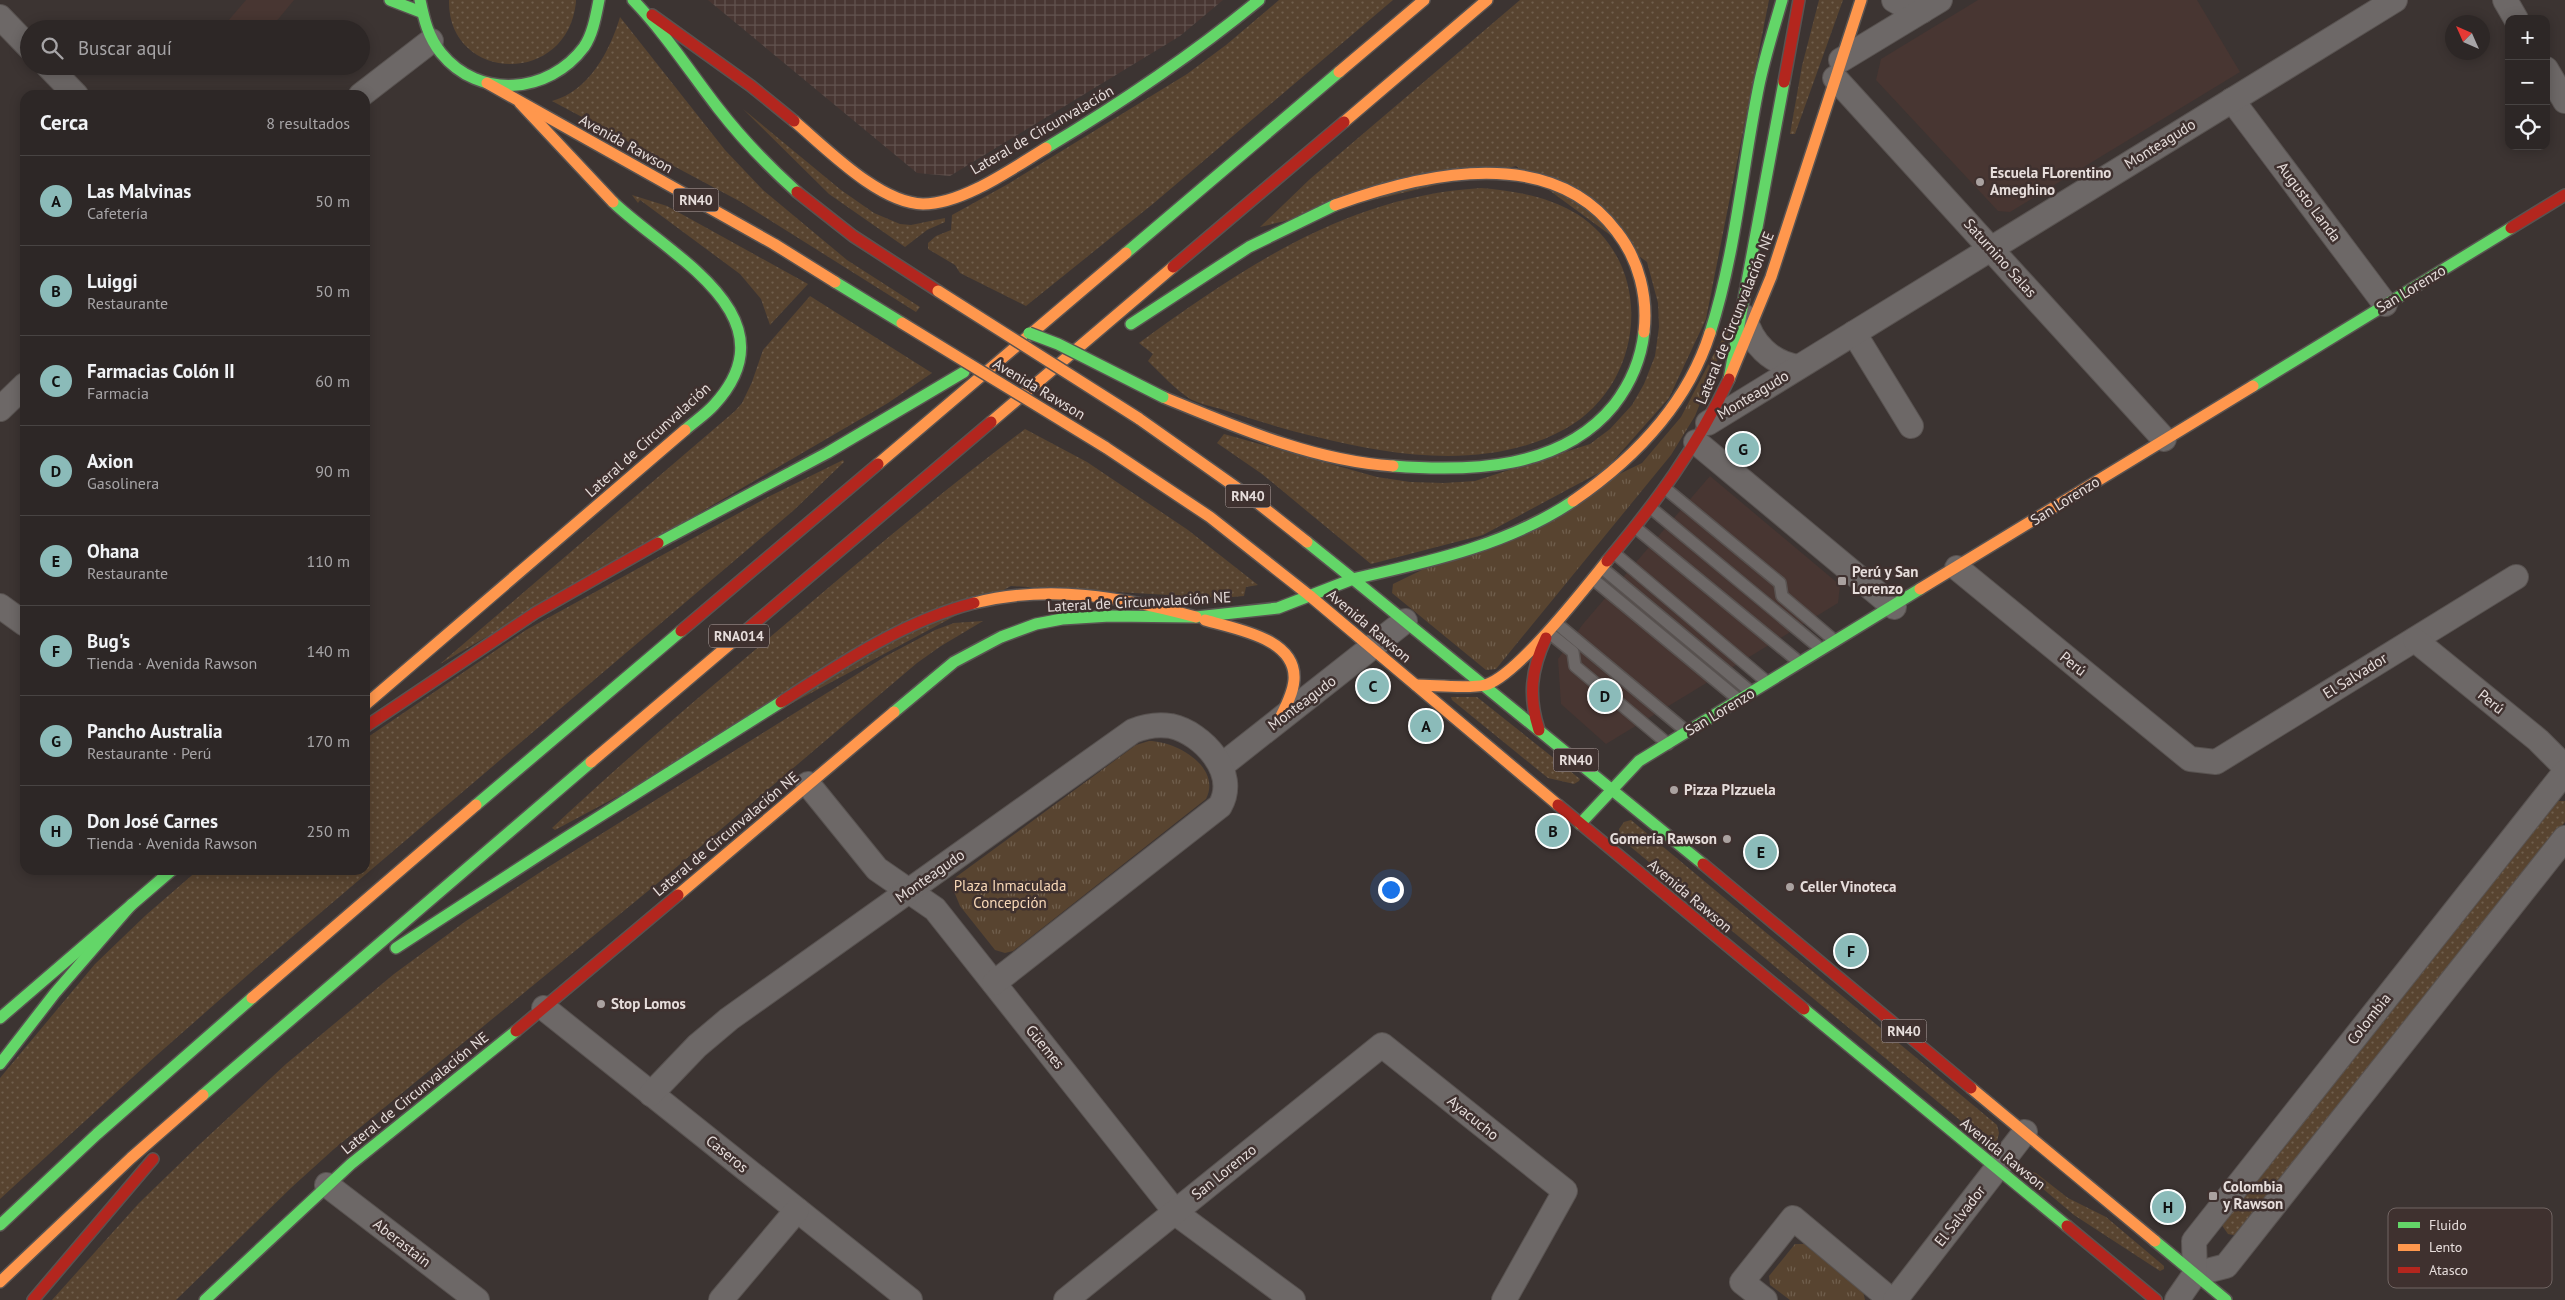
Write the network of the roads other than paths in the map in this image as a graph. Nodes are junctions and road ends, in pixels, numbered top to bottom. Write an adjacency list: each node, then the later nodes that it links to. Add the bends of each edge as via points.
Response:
1 (390, 0): 15 (main road)
2 (420, 0): 15 (main road, RN40)
3 (599, 0): 23 (main road, RN40, via 595,24 584,47 567,65 546,79 521,86)
4 (1259, 0): 13 (main road, Lateral de Circunvalación, via 1182,62 1006,172 945,200 921,203 902,200 866,180 751,86)
5 (1424, 0): 31 (main road, RNA014)
6 (1487, 0): 45 (main road, RNA014)
7 (1782, 0): 53 (main road, Lateral de Circunvalación NE, via 1759,87 1717,315 1692,374 1665,420 1622,466 1556,512 1460,553)
8 (1799, 0): 34 (main road, via 1781,87)
9 (1861, 0): 20 (main road, Lateral de Circunvalación NE)
10 (1894, 0): 14 (street, via 1908,8)
11 (2395, 0): 27 (street, Monteagudo)
12 (2505, 0): 16 (street)
13 (635, 2): 32 (main road, Avenida Rawson / RN40, bridge, via 730,123 775,171 853,238)
14 (1931, 5): 20 (street)
15 (420, 12): 19 (main road, RN40)
16 (2514, 15)
17 (0, 17): 18 (street)
18 (20, 38)
19 (431, 41): 23 (main road, RN40, via 444,59 468,77); 25 (street)
20 (1838, 69): 30 (street, Saturnino Salas); 34 (main road, Lateral de Circunvalación NE, via 1774,268)
21 (57, 75): 24 (street)
22 (2550, 76): 28 (street)
23 (487, 83): 26 (main road, Avenida Rawson / RN40)
24 (71, 90)
25 (367, 90)
26 (516, 99): 55 (main road, Avenida Rawson / RN40, bridge, via 774,244 1105,447 1245,541); 73 (main road, Lateral de Circunvalación, via 573,163 624,213 720,296 738,327 740,352 737,367 714,405)
27 (2232, 100): 30 (street, Monteagudo); 33 (street, Augusto Landa)
28 (2565, 101)
29 (2565, 195): 33 (main road, San Lorenzo)
30 (1991, 248): 36 (street, Monteagudo); 44 (street, Saturnino Salas)
31 (1086, 287): 75 (main road, via 890,419 562,597); 103 (main road, RNA014, via 361,904 97,1134)
32 (959, 304): 35 (main road, bridge, via 1058,344 1163,397 1262,437 1322,455 1368,464 1449,470 1519,461 1553,450 1589,429 1617,403 1627,388 1642,353 1647,316 1641,279 1632,257 1609,222 1576,195 1558,186 1515,174 1469,173 1383,188 1311,216 1231,257); 53 (main road, Avenida Rawson / RN40, bridge, via 1138,418 1254,500)
33 (2386, 304): 44 (main road, San Lorenzo)
34 (1746, 320): 38 (street, Monteagudo, via 1756,342 1768,355); 39 (main road); 39 (main road, Lateral de Circunvalación NE)
35 (1122, 330)
36 (1854, 333): 38 (street, Monteagudo); 42 (street)
37 (1098, 347): 45 (main road)
38 (1798, 367): 43 (street, Monteagudo)
39 (1729, 379): 43 (main road, Lateral de Circunvalación NE)
40 (20, 390): 41 (street)
41 (0, 409)
42 (1911, 426)
43 (1702, 432): 46 (main road, Lateral de Circunvalación NE); 57 (street)
44 (2164, 439): 51 (main road, San Lorenzo)
45 (938, 466): 92 (main road, RNA014)
46 (1666, 489): 47 (main road, Lateral de Circunvalación NE); 64 (lane, via 1780,583 1782,596)
47 (1651, 508): 48 (main road, Lateral de Circunvalación NE); 66 (lane)
48 (1636, 527): 49 (main road, Lateral de Circunvalación NE); 67 (lane)
49 (1614, 553): 50 (main road, Lateral de Circunvalación NE); 68 (lane)
50 (1602, 568): 54 (main road, Lateral de Circunvalación NE); 71 (lane)
51 (1957, 568): 57 (main road, San Lorenzo); 79 (street, Perú)
52 (2516, 577): 63 (street, El Salvador)
53 (1353, 579): 55 (main road, Lateral de Circunvalación NE); 60 (main road, Avenida Rawson / RN40)
54 (1593, 579): 61 (main road, Lateral de Circunvalación NE); 72 (lane)
55 (1310, 596): 58 (main road, Lateral de Circunvalación NE, via 1278,608); 65 (main road, Avenida Rawson / RN40)
56 (0, 606): 59 (street)
57 (1894, 607): 64 (main road, San Lorenzo)
58 (1196, 617): 74 (main road, via 1266,640 1288,654 1294,678); 83 (main road, Lateral de Circunvalación NE, via 1062,619 1036,624 1001,637 935,675); 92 (main road, via 1112,597 1035,594 995,598 912,625 866,650 477,893)
59 (20, 620)
60 (1405, 621): 65 (street, Monteagudo); 70 (main road, Avenida Rawson / RN40)
61 (1556, 623): 62 (main road, Lateral de Circunvalación NE); 77 (lane)
62 (1548, 632): 70 (main road, Lateral de Circunvalación NE, via 1498,679); 76 (main road, via 1535,660 1531,679 1532,712); 78 (lane, via 1573,652 1575,666)
63 (2415, 640): 79 (street, El Salvador, via 2216,762); 81 (street, Perú, via 2538,740)
64 (1836, 642): 66 (main road, San Lorenzo)
65 (1372, 648): 69 (main road, Avenida Rawson / RN40); 74 (street, Monteagudo)
66 (1822, 650): 67 (main road, San Lorenzo)
67 (1800, 664): 68 (main road, San Lorenzo)
68 (1769, 683): 71 (main road, San Lorenzo)
69 (1416, 685): 70 (main road); 85 (main road, Avenida Rawson / RN40)
70 (1484, 685): 76 (main road, Avenida Rawson / RN40)
71 (1752, 693): 72 (main road, San Lorenzo)
72 (1740, 700): 77 (main road, San Lorenzo)
73 (370, 701)
74 (1279, 720): 80 (street, Monteagudo)
75 (370, 724)
76 (1539, 730): 84 (main road, Avenida Rawson / RN40)
77 (1687, 732): 78 (main road, San Lorenzo)
78 (1668, 744): 84 (main road, San Lorenzo, via 1639,761)
79 (2190, 759)
80 (1221, 766): 88 (street, Monteagudo, via 1206,747 1184,730 1156,725 1133,731); 90 (street, Monteagudo, via 1226,788 1220,806)
81 (2565, 767)
82 (2565, 772): 104 (street, Colombia, via 2194,1240)
83 (808, 784): 88 (street, Güemes, via 877,869); 91 (main road, Lateral de Circunvalación NE)
84 (1613, 789): 85 (main road, San Lorenzo); 98 (main road, Avenida Rawson / RN40)
85 (1580, 824): 99 (main road, Avenida Rawson / RN40)
86 (2565, 838): 104 (street, via 2226,1266)
87 (166, 875): 89 (main road)
88 (909, 891): 90 (street, Güemes, via 935,909); 97 (street, Monteagudo, via 729,1019 697,1046)
89 (132, 904): 93 (main road); 95 (main road, via 55,993)
90 (994, 983): 102 (street, Güemes)
91 (544, 1008): 97 (street, Caseros); 100 (main road, Lateral de Circunvalación NE)
92 (298, 1012): 96 (main road, RNA014)
93 (0, 1018)
94 (1382, 1045): 102 (street, San Lorenzo); 113 (street, Ayacucho, via 1565,1191)
95 (0, 1064)
96 (231, 1070): 105 (main road, RNA014, via 131,1158); 106 (main road)
97 (651, 1094): 101 (street, Caseros)
98 (2025, 1132): 99 (street, El Salvador); 104 (main road, Avenida Rawson / RN40)
99 (1996, 1169): 116 (street, El Salvador); 117 (main road, Avenida Rawson / RN40)
100 (327, 1185): 107 (main road, Lateral de Circunvalación NE); 108 (street, Aberastain)
101 (796, 1210): 109 (street); 110 (street, Caseros)
102 (1176, 1212): 111 (street, San Lorenzo); 112 (street, Güemes)
103 (0, 1225)
104 (2195, 1274): 118 (street); 119 (main road, Avenida Rawson / RN40)
105 (0, 1282)
106 (33, 1300)
107 (205, 1300)
108 (477, 1300)
109 (721, 1300)
110 (910, 1300)
111 (1066, 1300)
112 (1292, 1300)
113 (1504, 1300)
114 (1765, 1300): 115 (street, via 1742,1282 1793,1218)
115 (1891, 1300)
116 (1895, 1300)
117 (2156, 1300)
118 (2177, 1300)
119 (2226, 1300)

